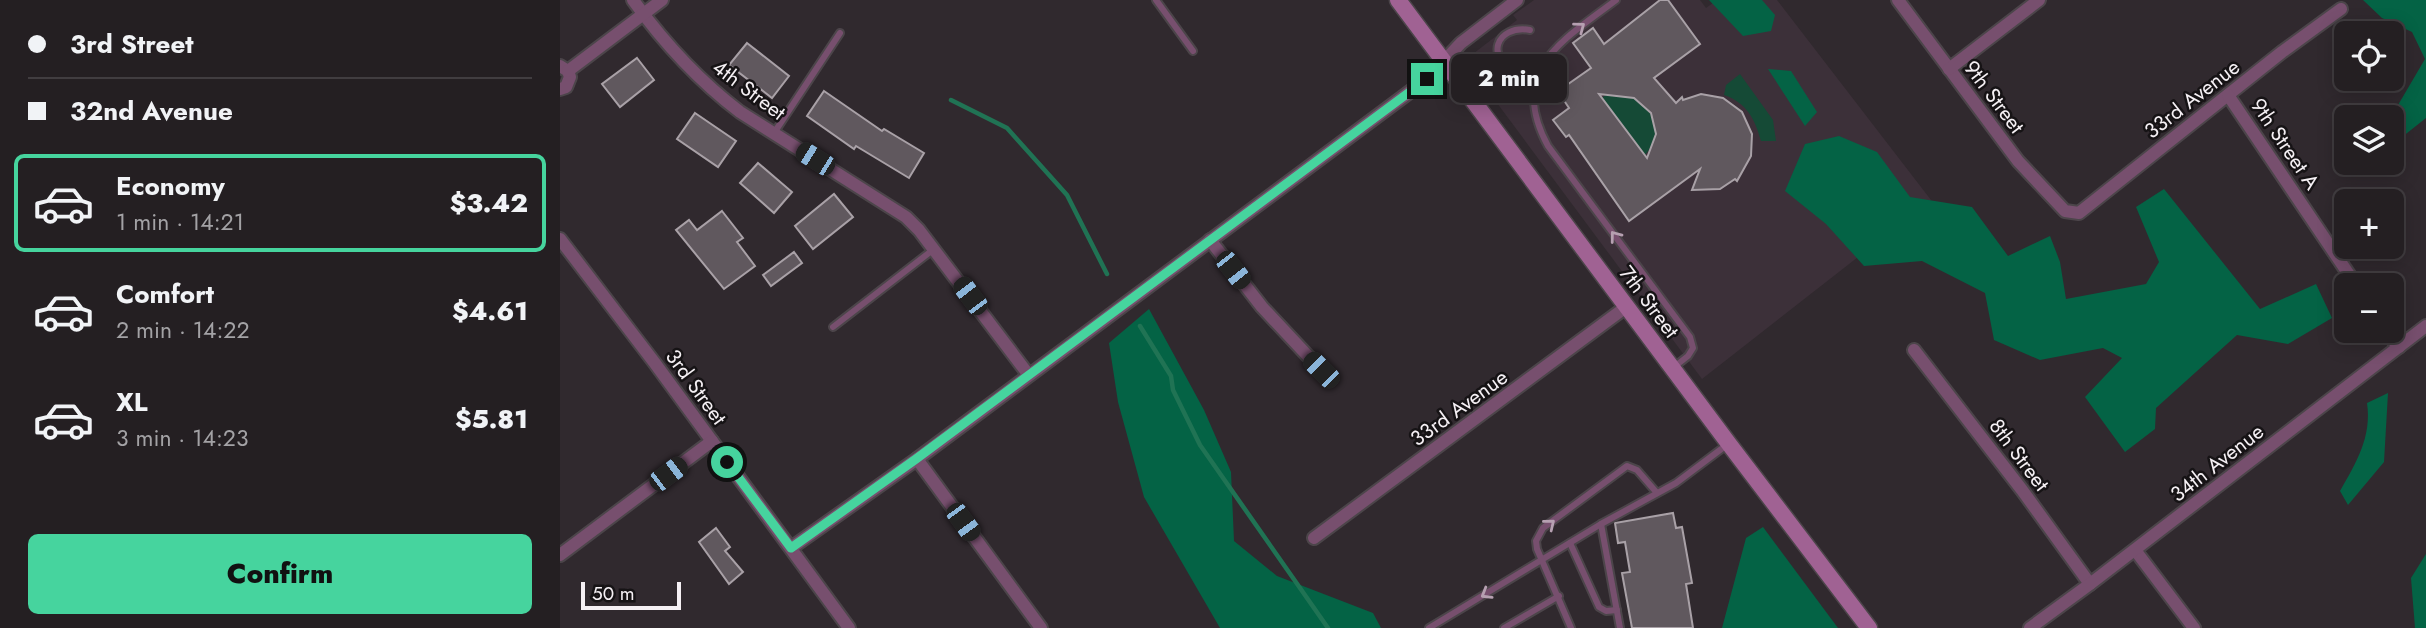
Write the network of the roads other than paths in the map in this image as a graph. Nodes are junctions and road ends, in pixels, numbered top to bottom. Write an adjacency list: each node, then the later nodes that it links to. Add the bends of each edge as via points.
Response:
1 (634, 0): 10 (street, 4th Street)
2 (662, 0): 10 (street)
3 (1156, 0): 13 (lane)
4 (1398, 0): 15 (street, 7th Street)
5 (1517, 0): 15 (street)
6 (1616, 0): 14 (lane, one-way to 6, via 1562,40)
7 (1898, 0): 17 (street, 9th Street)
8 (2039, 0): 17 (street)
9 (2342, 9): 19 (street, 33rd Avenue)
10 (643, 14): 16 (street); 20 (street, 4th Street, via 681,61 716,94)
11 (1530, 30): 14 (lane, via 1512,29 1505,35 1499,42 1499,58 1519,71)
12 (840, 33): 20 (lane)
13 (1194, 51)
14 (1545, 61): 32 (lane, one-way to 14, via 1693,348 1690,337 1539,129 1534,98)
15 (1443, 62): 23 (street, via 1427,79); 26 (street, 7th Street)
16 (564, 69): 18 (street, via 569,83)
17 (1949, 69): 21 (street, 9th Street, via 2018,161)
18 (560, 89)
19 (2228, 95): 21 (street, 33rd Avenue, via 2089,206 2079,213); 25 (street, 9th Street A)
20 (774, 134): 24 (street, 4th Street, via 892,206)
21 (2065, 211)
22 (560, 239): 35 (street, 3rd Street)
23 (1210, 240): 33 (street, via 1262,307); 34 (street)
24 (934, 249): 28 (lane); 34 (street, 4th Street)
25 (2348, 273)
26 (1626, 307): 32 (street, 7th Street); 40 (street, 33rd Avenue)
27 (2426, 326): 30 (street, 34th Avenue)
28 (834, 327)
29 (2396, 343): 30 (street)
30 (2399, 347): 43 (street, 34th Avenue)
31 (1914, 350): 46 (street, 8th Street)
32 (1672, 368): 36 (street, 7th Street)
33 (1321, 370)
34 (1028, 374): 37 (street)
35 (712, 441): 42 (street, 3rd Street); 44 (street)
36 (1728, 444): 38 (lane); 55 (street, 7th Street)
37 (916, 459): 42 (street); 50 (street)
38 (1657, 493): 39 (lane); 45 (lane, one-way to 38, via 1536,541 1543,528 1627,466 1637,470)
39 (1601, 524): 41 (lane); 48 (lane)
40 (1314, 538)
41 (1570, 543): 45 (lane); 48 (lane, via 1599,607)
42 (791, 548): 49 (street, 3rd Street)
43 (2135, 550): 46 (street, 34th Avenue); 57 (street)
44 (560, 555)
45 (1544, 560): 47 (lane); 51 (lane, one-way to 51)
46 (2090, 584): 56 (street, 34th Avenue)
47 (1559, 596): 52 (lane); 53 (lane)
48 (1616, 610): 54 (lane)
49 (849, 628)
50 (1041, 628)
51 (1429, 628)
52 (1504, 628)
53 (1571, 628)
54 (1620, 628)
55 (1869, 628)
56 (2030, 628)
57 (2194, 628)

